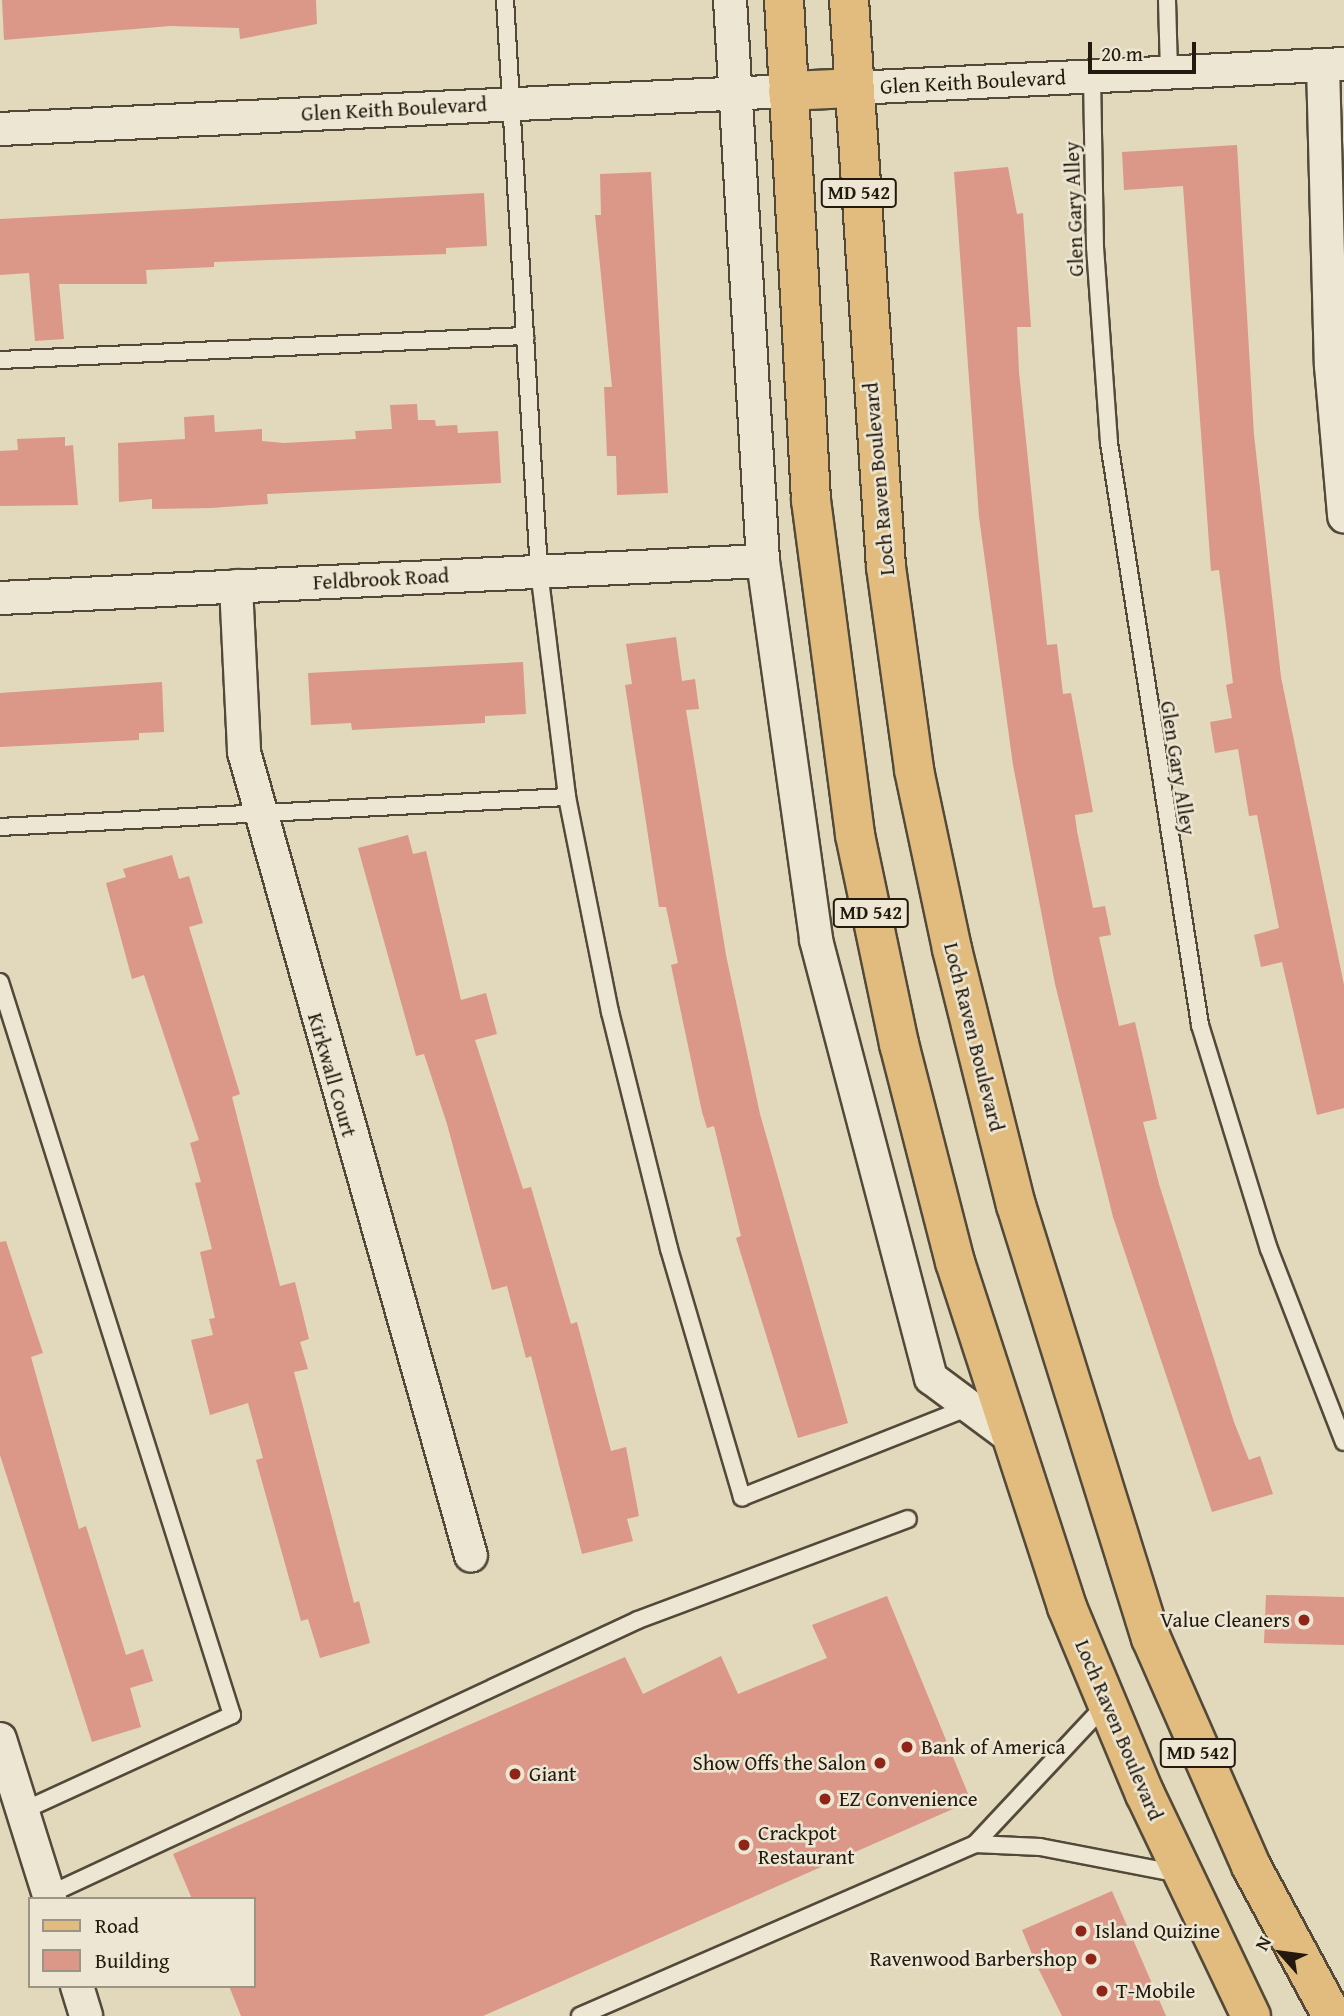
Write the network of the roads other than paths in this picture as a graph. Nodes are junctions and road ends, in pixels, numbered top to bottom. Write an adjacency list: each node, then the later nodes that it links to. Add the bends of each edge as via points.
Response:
1 (505, 0): 12 (lane)
2 (730, 0): 11 (street)
3 (784, 0): 10 (main road, Loch Raven Boulevard / MD 542)
4 (849, 0): 9 (main road, Loch Raven Boulevard / MD 542)
5 (1167, 0): 7 (lane)
6 (1334, 65): 7 (street, Glen Keith Boulevard); 16 (street, via 1331,366)
7 (1169, 73): 8 (street, Glen Keith Boulevard)
8 (1092, 76): 9 (street, Glen Keith Boulevard); 27 (lane, Glen Gary Alley, via 1094,247 1109,443 1200,1025 1269,1249)
9 (854, 88): 10 (main road); 40 (main road, Loch Raven Boulevard / MD 542, via 886,567 914,770 951,949 1016,1205 1094,1473 1151,1638 1251,1866)
10 (788, 91): 11 (street, Glen Keith Boulevard); 26 (main road, Loch Raven Boulevard / MD 542, via 811,500 855,835 923,1147)
11 (735, 93): 12 (street, Glen Keith Boulevard); 17 (street)
12 (511, 103): 13 (street, Glen Keith Boulevard); 14 (lane)
13 (0, 129)
14 (525, 336): 15 (lane); 18 (lane)
15 (0, 360)
16 (1344, 516)
17 (762, 561): 18 (street, Feldbrook Road); 25 (street, via 794,811 844,1062 931,1378)
18 (539, 572): 19 (street, Feldbrook Road); 21 (lane)
19 (236, 586): 20 (street, Feldbrook Road); 22 (street, Kirkwall Court, via 241,726)
20 (0, 598)
21 (567, 797): 22 (lane); 25 (lane, via 610,1012 666,1236 742,1497)
22 (259, 815): 23 (lane); 29 (street, Kirkwall Court)
23 (0, 827)
24 (0, 982): 32 (lane, via 232,1715)
25 (969, 1407): 26 (street)
26 (1009, 1436): 30 (main road, Loch Raven Boulevard / MD 542)
27 (1344, 1442)
28 (908, 1519): 35 (lane, via 638,1620)
29 (471, 1556)
30 (1105, 1705): 33 (lane); 34 (main road, Loch Raven Boulevard / MD 542)
31 (0, 1739): 32 (street)
32 (22, 1811): 35 (street)
33 (975, 1844): 34 (lane, via 1040,1847); 38 (lane)
34 (1181, 1874): 39 (main road, Loch Raven Boulevard / MD 542)
35 (49, 1897)
36 (78, 1988): 37 (street)
37 (86, 2016)
38 (580, 2016)
39 (1251, 2016)
40 (1332, 2016)

